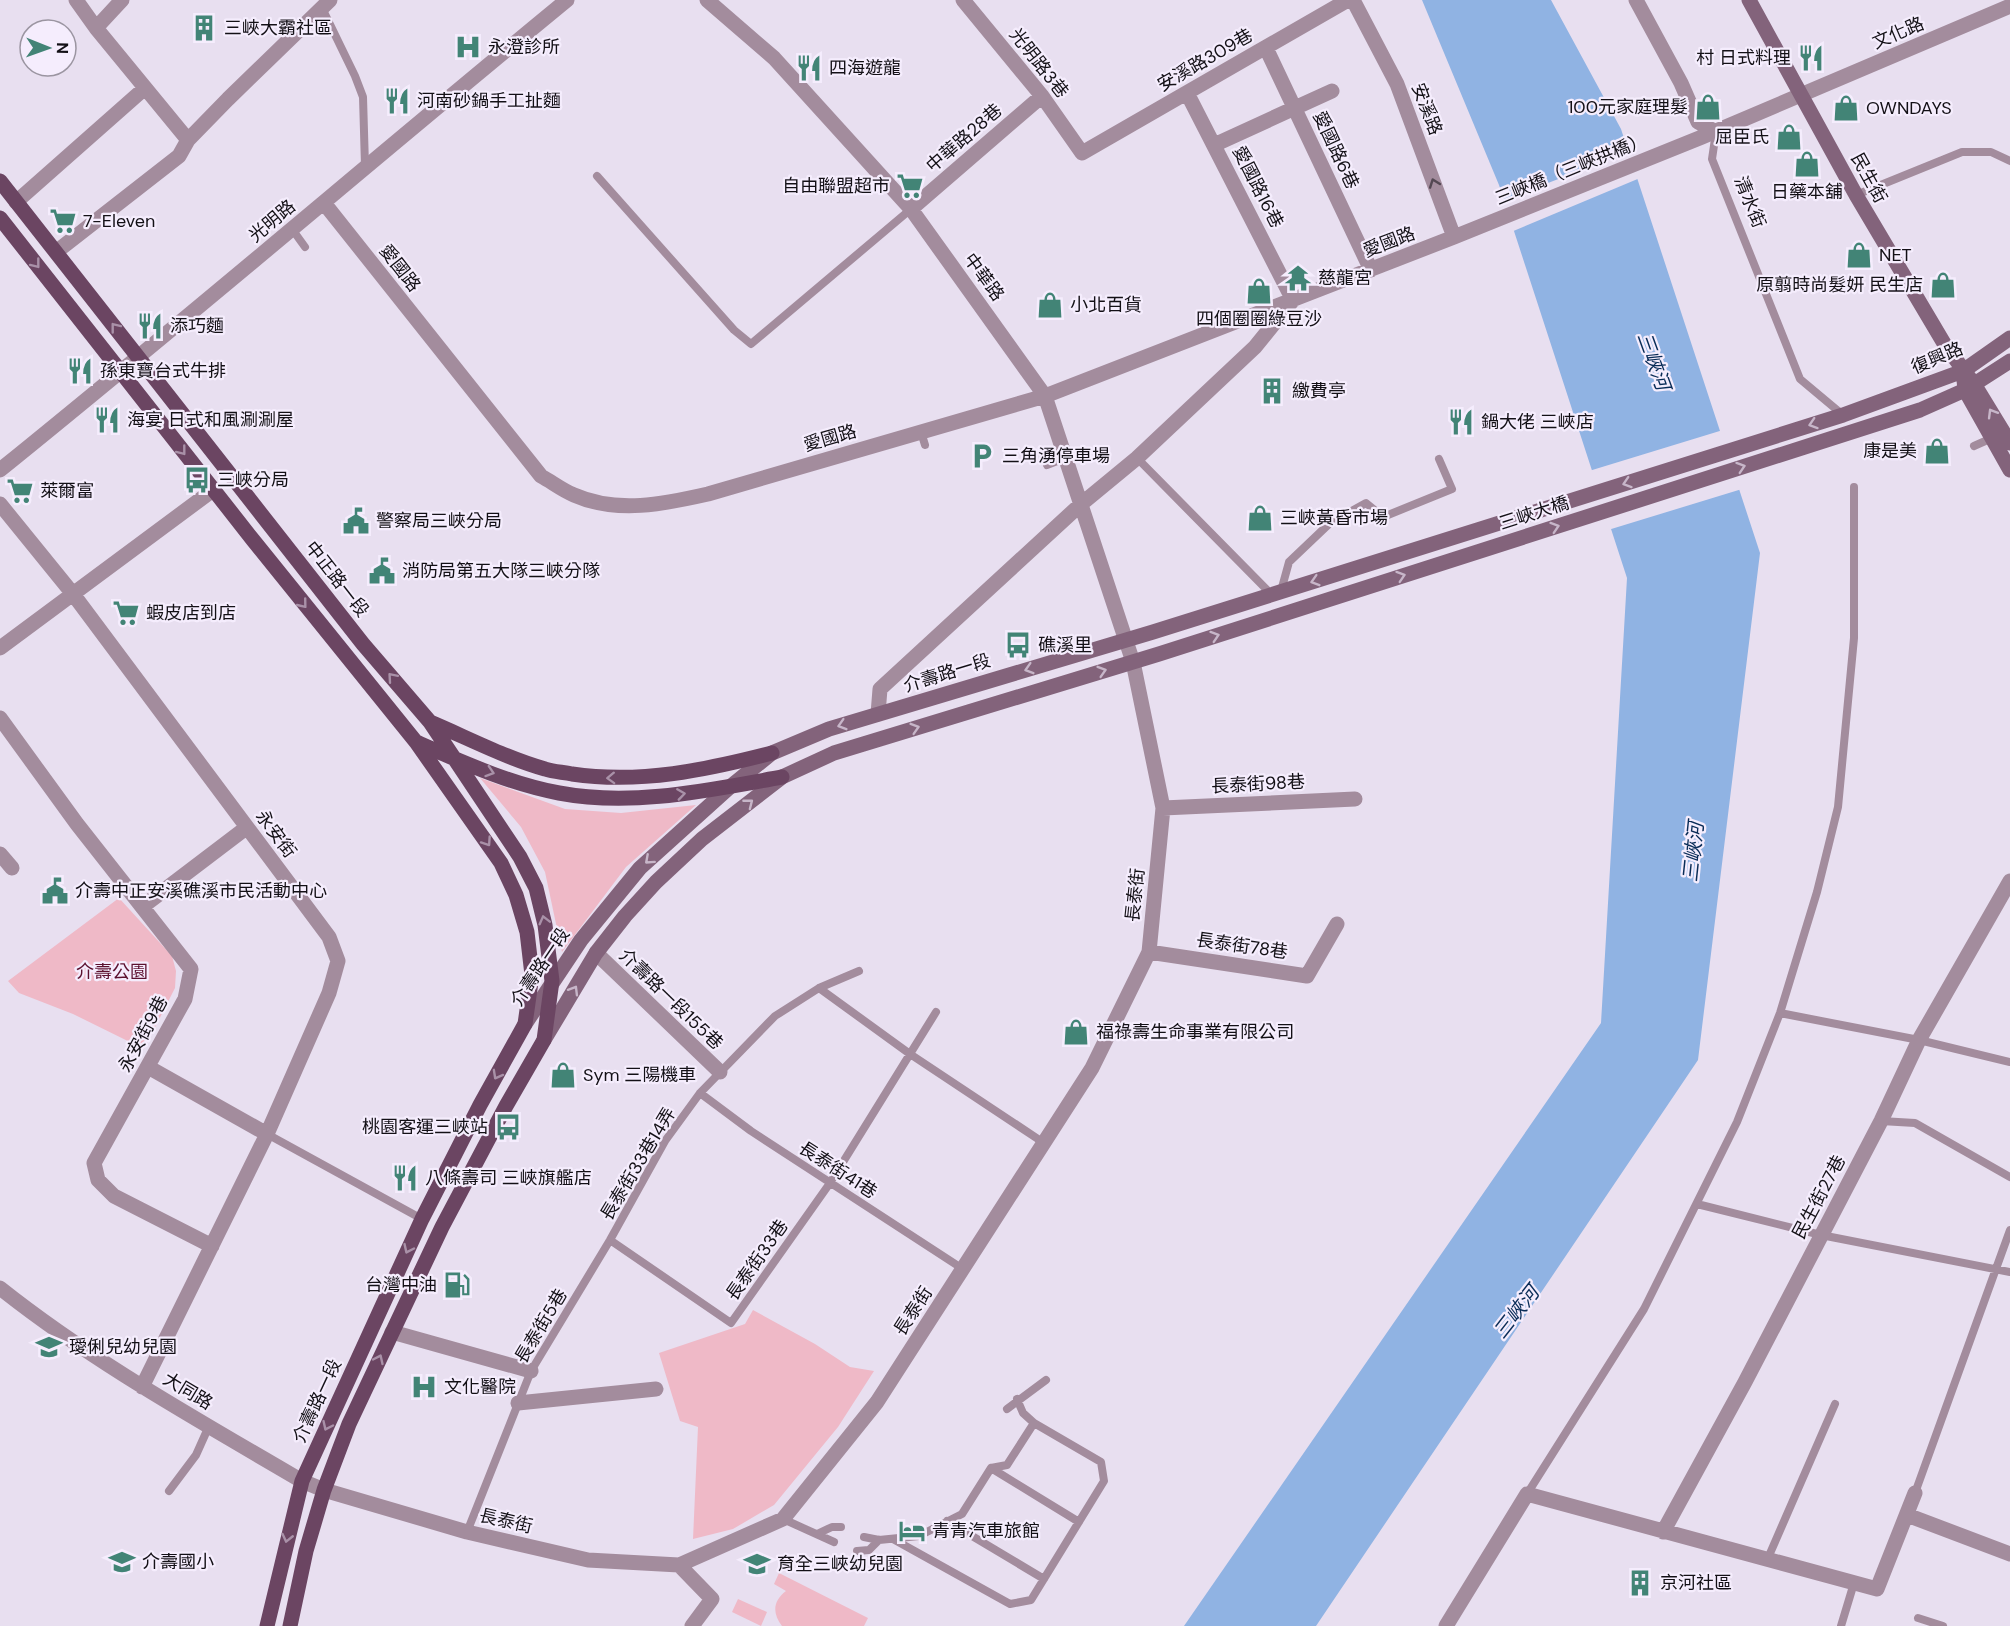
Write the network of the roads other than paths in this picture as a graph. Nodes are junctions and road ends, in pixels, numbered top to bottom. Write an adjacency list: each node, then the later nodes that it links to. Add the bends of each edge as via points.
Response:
1 (76, 0): 12 (street)
2 (122, 0): 12 (street)
3 (567, 0): 25 (street, 光明路)
4 (707, 0): 31 (street, 中華路, via 774,58 860,148)
5 (963, 0): 18 (street, 光明路3巷)
6 (1348, 0): 13 (street, 安溪路309巷)
7 (1353, 0): 34 (street, 安溪路, one-way to 7, via 1397,84)
8 (1636, 0): 20 (street, via 1698,122)
9 (1749, 0): 17 (main road, 民生街)
10 (326, 4): 21 (street); 25 (lane, via 363,97)
11 (2010, 6): 17 (street, 文化路)
12 (96, 28): 14 (street)
13 (1266, 48): 16 (street, 安溪路309巷); 19 (street, 愛國路6巷)
14 (145, 88): 21 (street); 29 (street)
15 (1332, 91): 19 (street)
16 (1187, 93): 22 (street, 愛國路16巷); 23 (street, 安溪路309巷)
17 (1802, 95): 20 (street, 文化路); 28 (main road, 民生街)
18 (1042, 96): 23 (street, 光明路3巷); 31 (street, 中華路28巷)
19 (1294, 108): 22 (street); 37 (street, 愛國路6巷)
20 (1709, 135): 34 (street, 三峽橋（三峽拱橋）); 48 (lane, 清水街, via 1712,159 1800,379)
21 (188, 140): 36 (street, via 179,156)
22 (1214, 145): 38 (street, 愛國路16巷)
23 (1082, 153)
24 (2010, 161): 28 (lane, via 1991,152 1962,152)
25 (365, 166): 30 (street, 光明路)
26 (597, 176): 31 (lane, via 734,330 752,345)
27 (0, 181): 29 (main road, 中正路一段)
28 (1856, 195): 42 (main road, 民生街)
29 (16, 202): 36 (main road, 中正路一段)
30 (324, 203): 33 (street, 光明路); 46 (street, 愛國路, via 541,476 574,495 612,506 663,504 719,491 923,438)
31 (911, 209): 46 (street, 中華路)
32 (0, 218): 43 (main road, one-way to 43)
33 (292, 229): 35 (lane); 40 (street, 光明路)
34 (1454, 237): 37 (street, 愛國路)
35 (305, 247)
36 (56, 252): 40 (main road, 中正路一段, one-way to 36)
37 (1371, 270): 38 (street, 愛國路)
38 (1293, 300): 46 (street, 愛國路); 53 (street, via 1232,373)
39 (2010, 338): 42 (main road, 復興路)
40 (139, 357): 43 (street, 光明路); 62 (main road, 中正路一段)
41 (2010, 361): 44 (main road, 復興路)
42 (1963, 371): 44 (main road, 民生街); 45 (main road, 復興路)
43 (121, 372): 57 (street, 光明路); 59 (main road, one-way to 59)
44 (1969, 387): 47 (main road, 復興路); 49 (main road, 民生街); 50 (main road, 民生街, one-way to 44)
45 (1908, 391): 48 (main road, 三峽大橋)
46 (1045, 396): 52 (street, 中華路)
47 (1920, 410): 69 (main road, 三峽大橋, one-way to 47)
48 (1843, 415): 64 (main road, 三峽大橋, one-way to 64)
49 (1992, 438): 51 (lane); 56 (main road, 民生街)
50 (2010, 443)
51 (1974, 446)
52 (1065, 458): 55 (lane); 60 (street, 中華路)
53 (1137, 458): 60 (street); 64 (lane)
54 (1439, 459): 64 (lane, via 1452,489 1383,517 1366,503 1330,523 1289,562)
55 (1047, 465)
56 (2010, 470)
57 (0, 471)
58 (1854, 487): 92 (lane, via 1854,638 1838,807)
59 (213, 490): 63 (main road); 65 (street)
60 (1075, 499): 67 (street, 中華路); 70 (street, via 905,660 880,689)
61 (0, 504): 65 (street, 永安街)
62 (270, 526): 63 (main road); 72 (main road, 中正路一段, one-way to 62)
63 (253, 540): 73 (main road, one-way to 73)
64 (1276, 593): 66 (main road, 三峽大橋)
65 (73, 594): 68 (street); 80 (street, 永安街)
66 (1153, 632): 67 (main road, 介壽路一段)
67 (1126, 640): 69 (street, 中華路); 70 (main road, 介壽路一段, one-way to 70)
68 (0, 648)
69 (1133, 662): 76 (main road, one-way to 69, via 834,753); 79 (street, 長泰街)
70 (878, 714): 74 (main road, 介壽路一段, one-way to 74)
71 (0, 718): 84 (street, 永安街9巷)
72 (430, 722): 74 (main road, one-way to 72, via 673,775 601,778 546,770); 75 (main road, 中正路一段)
73 (416, 742): 75 (main road); 93 (main road, one-way to 93, via 501,863 516,895 532,975)
74 (772, 753): 77 (main road, 介壽路一段)
75 (455, 758): 77 (main road, one-way to 77, via 520,783 559,793 607,798 676,795); 89 (main road, 中正路一段, one-way to 75, via 546,926 536,888)
76 (782, 777): 77 (main road); 87 (main road, one-way to 76, via 656,882 702,839)
77 (731, 786): 89 (main road, 介壽路一段, one-way to 89, via 640,868)
78 (1354, 799): 79 (street, 長泰街98巷)
79 (1163, 808): 86 (street, 長泰街)
80 (246, 828): 84 (street); 102 (street, 永安街, via 329,937 338,961 329,993)
81 (0, 854): 82 (street)
82 (12, 868)
83 (2010, 880): 95 (street, 民生街27巷)
84 (142, 907): 98 (street, 永安街9巷, via 191,969 184,999)
85 (1337, 924): 86 (street, 長泰街78巷, via 1306,976)
86 (1149, 952): 103 (street, 長泰街, via 1092,1068)
87 (596, 953): 94 (main road, one-way to 87); 99 (street, 介壽路一段155巷)
88 (860, 971): 90 (lane, 長泰街33巷14弄)
89 (552, 981): 93 (main road, 介壽路一段); 94 (main road, 中正路一段)
90 (819, 988): 96 (lane); 99 (lane, 長泰街33巷14弄, via 775,1016)
91 (936, 1012): 96 (lane)
92 (1780, 1013): 95 (lane); 106 (lane, via 1737,1122)
93 (525, 1024): 107 (main road, 介壽路一段, one-way to 107)
94 (544, 1040): 116 (main road, via 442,1227)
95 (1919, 1040): 97 (lane); 101 (street, 民生街27巷)
96 (910, 1054): 103 (lane); 105 (lane)
97 (2010, 1062)
98 (148, 1067): 102 (street); 111 (street, 永安街9巷, via 94,1163 98,1180 114,1196)
99 (720, 1072): 100 (lane, 長泰街33巷14弄)
100 (700, 1093): 105 (lane, 長泰街41巷); 110 (lane, 長泰街33巷14弄, via 665,1141)
101 (1881, 1121): 104 (lane, via 1915,1124); 109 (street, 民生街27巷)
102 (267, 1134): 107 (lane); 111 (street, 永安街)
103 (1044, 1143): 113 (street, 長泰街)
104 (2010, 1177)
105 (830, 1183): 110 (lane, 長泰街33巷, via 731,1323); 113 (lane, 長泰街41巷)
106 (1696, 1204): 109 (lane); 132 (lane, via 1644,1309)
107 (422, 1220): 128 (main road, 介壽路一段, one-way to 128)
108 (2010, 1230): 112 (lane)
109 (1821, 1235): 112 (lane); 139 (street, 民生街27巷)
110 (610, 1240): 117 (lane, 長泰街5巷)
111 (212, 1246): 119 (street, 永安街)
112 (1995, 1268): 114 (lane); 131 (lane)
113 (963, 1269): 134 (street, 長泰街, via 877,1402)
114 (2010, 1272)
115 (0, 1288): 119 (street, 大同路)
116 (392, 1332): 117 (street); 129 (main road, one-way to 116, via 349,1424)
117 (531, 1371): 122 (lane, 長泰街5巷)
118 (1046, 1380): 121 (lane)
119 (142, 1387): 126 (street, 大同路)
120 (656, 1389): 122 (street)
121 (1017, 1399): 124 (lane); 125 (lane, via 1023,1413)
122 (518, 1403): 138 (lane, 長泰街5巷)
123 (1835, 1404): 147 (lane)
124 (1007, 1409)
125 (1034, 1423): 127 (lane, via 1007,1465); 136 (lane, via 1101,1462 1104,1481)
126 (209, 1426): 128 (street, 大同路); 130 (lane, via 196,1455)
127 (991, 1468): 135 (lane, via 962,1514); 136 (lane)
128 (302, 1481): 129 (street, 大同路); 152 (main road, 介壽路一段, one-way to 152)
129 (324, 1490): 138 (street, 長泰街); 153 (main road)
130 (169, 1491)
131 (1915, 1493): 133 (street)
132 (1527, 1494): 139 (street); 155 (street)
133 (1907, 1515): 146 (street); 150 (street, via 1877,1589)
134 (783, 1520): 140 (lane); 148 (street, 長泰街)
135 (947, 1521): 142 (lane, via 920,1536); 149 (lane)
136 (1079, 1522): 149 (lane)
137 (841, 1527): 140 (lane)
138 (467, 1532): 148 (street, 長泰街, via 588,1560)
139 (1663, 1532): 147 (street)
140 (817, 1534): 144 (lane)
141 (864, 1537): 143 (lane)
142 (893, 1539): 143 (lane); 149 (lane, via 1010,1604 1031,1600)
143 (879, 1540): 145 (lane, via 869,1550)
144 (834, 1542)
145 (857, 1551)
146 (2010, 1554)
147 (1768, 1558): 150 (street)
148 (679, 1565): 154 (street, via 712,1599)
149 (1044, 1579)
150 (1854, 1583): 156 (lane)
151 (1918, 1618): 157 (lane)
152 (267, 1626)
153 (290, 1626)
154 (692, 1626)
155 (1446, 1626)
156 (1841, 1626)
157 (1943, 1626)

